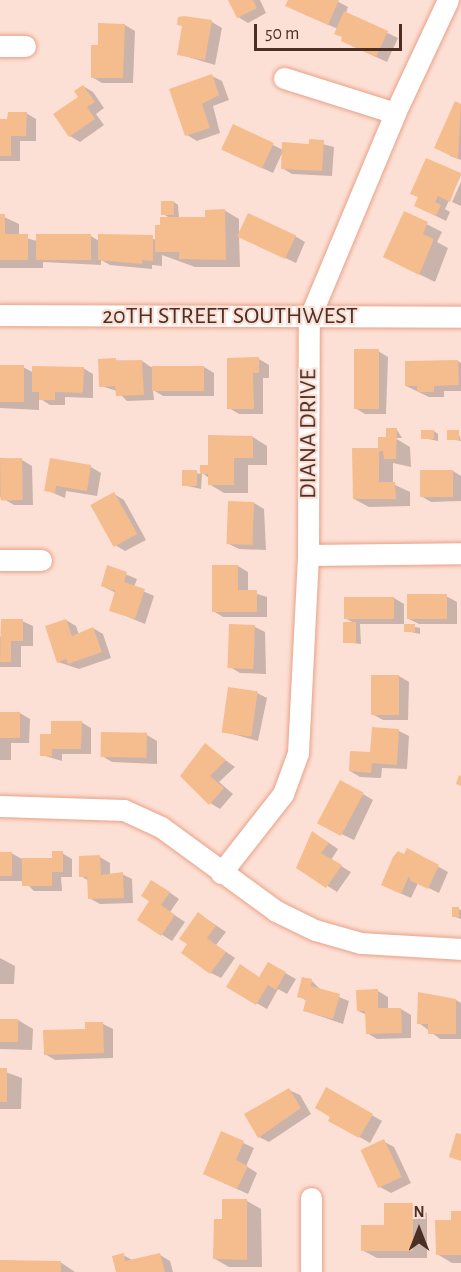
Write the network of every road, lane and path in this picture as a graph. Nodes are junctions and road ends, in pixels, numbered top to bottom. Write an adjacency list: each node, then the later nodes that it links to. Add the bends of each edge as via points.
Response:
1 (448, 0): 5 (street, DIANA DRIVE)
2 (0, 46): 3 (street)
3 (25, 46)
4 (284, 78): 5 (street)
5 (395, 113): 8 (street, DIANA DRIVE)
6 (0, 315): 8 (street, 20TH STREET SOUTHWEST)
7 (461, 317): 8 (street, 20TH STREET SOUTHWEST)
8 (309, 319): 10 (street, DIANA DRIVE)
9 (461, 553): 10 (street)
10 (308, 555): 14 (street, DIANA DRIVE, via 298,753 283,794)
11 (0, 560): 12 (street)
12 (41, 560)
13 (0, 806): 14 (street, via 124,810 161,827)
14 (221, 873): 15 (street, via 276,911 342,940)
15 (461, 949)
16 (312, 1198): 17 (street)
17 (311, 1272)

